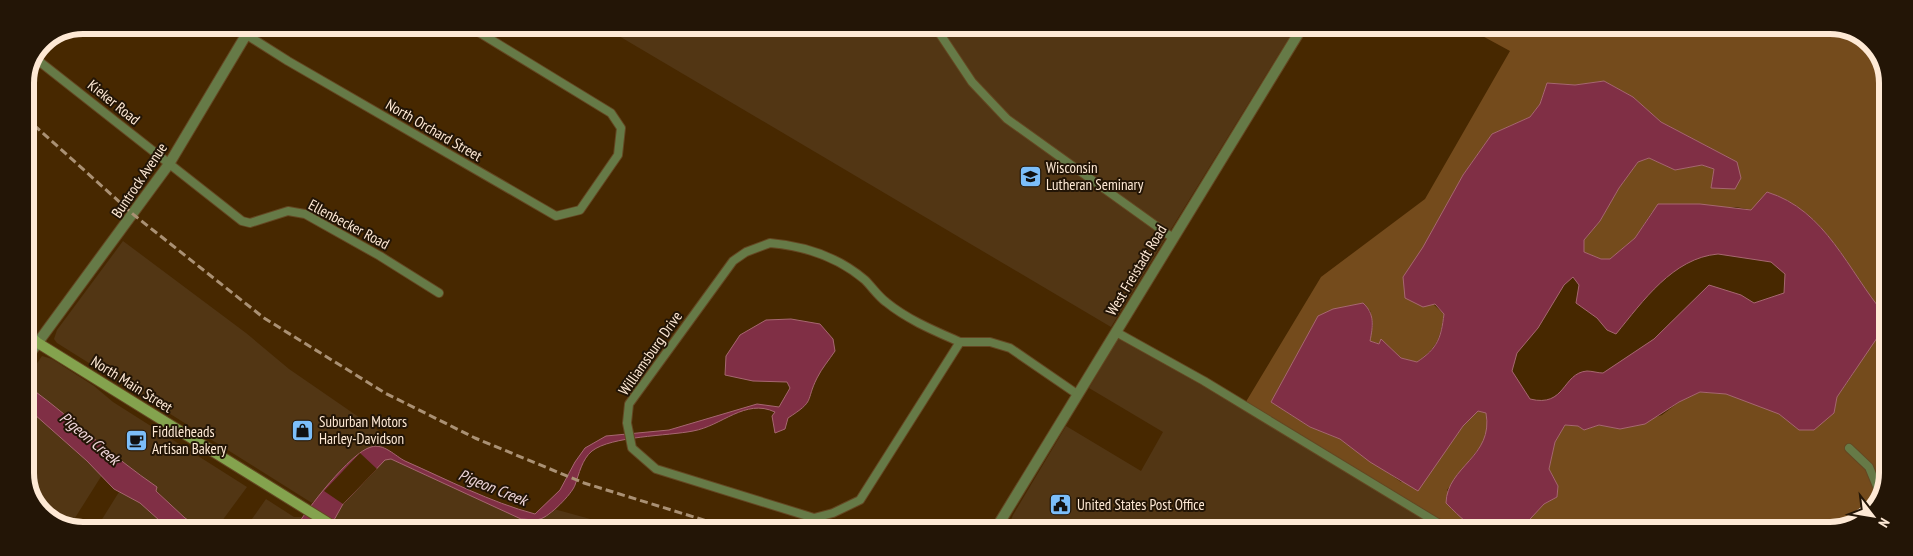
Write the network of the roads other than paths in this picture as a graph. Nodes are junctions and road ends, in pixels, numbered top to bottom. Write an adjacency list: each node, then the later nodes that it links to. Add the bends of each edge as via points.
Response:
1 (482, 34): 4 (street, North Orchard Street, via 611,113 621,128 618,155 580,210 556,216)
2 (942, 34): 7 (street, via 972,82 1007,119)
3 (1298, 34): 7 (street, West Freistadt Road)
4 (246, 35): 6 (street, Buntrock Avenue)
5 (40, 62): 6 (street, Kieker Road)
6 (169, 164): 8 (street, Ellenbecker Road, via 242,221 250,223 288,211 305,214); 12 (street, Buntrock Avenue)
7 (1173, 238): 9 (street, West Freistadt Road)
8 (439, 293)
9 (1116, 332): 14 (street, West Freistadt Road); 19 (street, via 1204,381)
10 (34, 340): 12 (main road, North Main Street)
11 (960, 342): 11 (street, Williamsburg Drive, via 860,500 833,514 814,518 795,514 656,469 632,448 628,430 629,404 733,261 746,252 770,244 795,245 847,266 904,315); 14 (street, Williamsburg Drive, via 990,342 1010,348)
12 (38, 343): 13 (street, Buntrock Avenue); 17 (main road, North Main Street)
13 (34, 348)
14 (1077, 394): 18 (street, West Freistadt Road)
15 (1849, 448): 16 (street, via 1869,467)
16 (1877, 487)
17 (326, 522)
18 (1000, 522)
19 (1437, 522)

